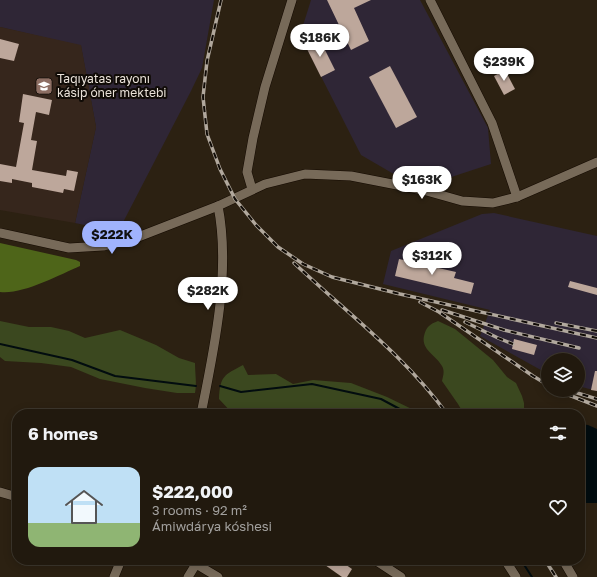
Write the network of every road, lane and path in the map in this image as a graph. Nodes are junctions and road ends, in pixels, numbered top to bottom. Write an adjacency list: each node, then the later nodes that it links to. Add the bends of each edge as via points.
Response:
1 (292, 0): 4 (street, via 265,87 253,138 247,172)
2 (430, 0): 5 (street, via 492,122)
3 (597, 162): 5 (street)
4 (252, 189): 5 (street, via 293,176 325,174 351,176 423,190 462,201 493,203); 6 (street)
5 (517, 197)
6 (218, 206): 7 (street, via 133,240 103,246 69,248); 8 (street, via 222,274 214,347)
7 (0, 233)
8 (202, 409)
9 (0, 492): 10 (street)
10 (12, 496)
11 (119, 565): 17 (street)
12 (192, 565): 18 (street)
13 (200, 565): 19 (street)
14 (383, 565): 20 (street)
15 (508, 565): 21 (street)
16 (566, 565): 22 (street)
17 (114, 577)
18 (188, 577)
19 (218, 577)
20 (401, 577)
21 (516, 577)
22 (573, 577)

